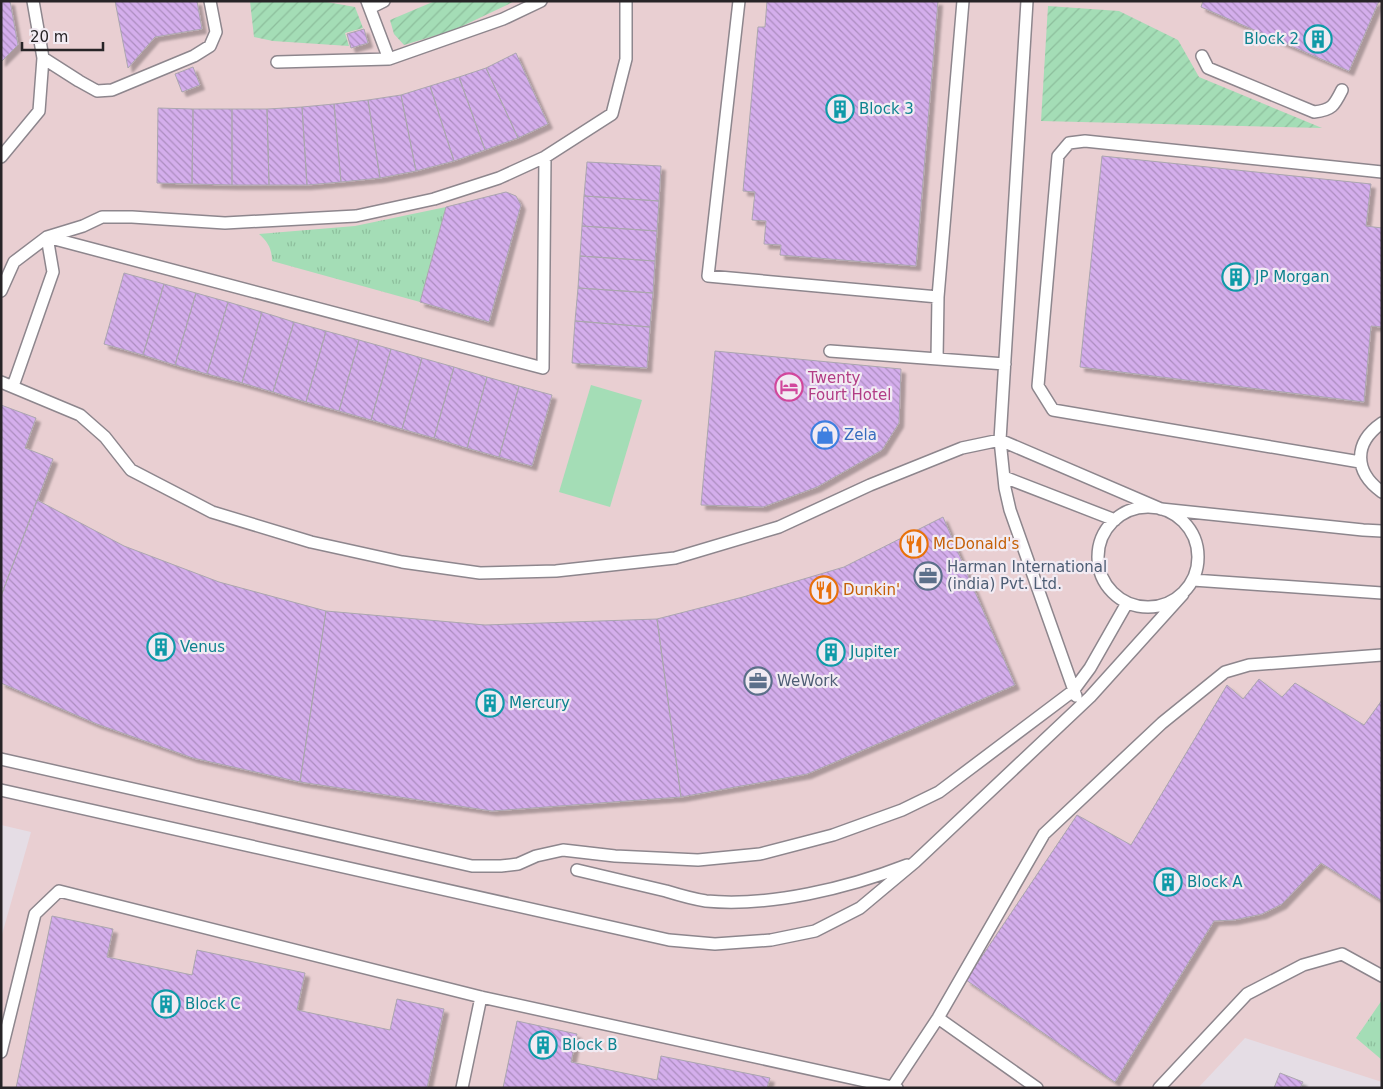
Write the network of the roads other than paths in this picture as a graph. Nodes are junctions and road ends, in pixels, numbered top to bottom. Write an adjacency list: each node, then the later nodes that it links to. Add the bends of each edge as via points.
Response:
1 (33, 1): 11 (lane)
2 (210, 1): 11 (lane, via 216,32 210,46 194,56 112,90 97,91)
3 (384, 1): 9 (lane)
4 (541, 1): 12 (lane, via 503,19)
5 (739, 1): 20 (lane, via 708,276)
6 (963, 1): 20 (lane)
7 (1027, 1): 23 (lane)
8 (626, 2): 16 (lane, via 626,59 612,114)
9 (368, 4): 12 (lane)
10 (1202, 56): 14 (lane, via 1208,68 1314,112 1325,111 1334,105)
11 (43, 58): 15 (lane, via 39,111)
12 (389, 58): 13 (lane)
13 (277, 62)
14 (1342, 90)
15 (1, 157)
16 (545, 157): 18 (lane, via 499,178 434,199 356,216 225,223 102,217); 18 (lane, via 543,368)
17 (1382, 172): 28 (lane, via 1085,141 1069,143 1058,156 1038,386 1053,410)
18 (47, 237): 19 (lane, via 14,262); 25 (lane, via 53,272)
19 (1, 291)
20 (938, 297): 22 (lane)
21 (830, 351): 22 (lane)
22 (937, 359): 23 (lane)
23 (1005, 364): 27 (lane)
24 (1, 382): 25 (lane)
25 (13, 386): 27 (lane, via 80,415 105,437 131,470 212,512 311,542 402,562 480,573 556,572 675,558 779,527 916,466 962,448)
26 (1382, 423): 28 (lane, via 1371,430 1362,446)
27 (1000, 440): 29 (lane); 31 (lane)
28 (1360, 462): 30 (lane, via 1370,484)
29 (1004, 477): 32 (lane); 39 (lane, via 1010,510)
30 (1382, 492)
31 (1160, 509): 32 (lane, via 1144,508); 33 (lane); 34 (lane, via 1187,525 1194,538 1198,553)
32 (1115, 520): 37 (lane, via 1104,533 1098,565 1113,594)
33 (1382, 531)
34 (1193, 580): 35 (lane); 36 (lane)
35 (1382, 593)
36 (1183, 594): 37 (lane, via 1156,607); 40 (lane)
37 (1127, 603): 39 (lane)
38 (1382, 655): 47 (lane, via 1249,665 1224,672 1162,723 1044,834)
39 (1073, 691): 40 (lane); 41 (lane, via 939,792 902,810 833,835 760,854 698,860 562,850 518,864 472,866)
40 (1081, 705): 43 (lane)
41 (1, 759)
42 (1, 790): 43 (lane, via 669,940 715,944 771,940 815,932 860,908)
43 (915, 862): 44 (lane, via 842,887 738,901 706,901)
44 (577, 870)
45 (1382, 976): 52 (lane, via 1342,954 1303,965 1247,994)
46 (481, 997): 48 (lane, via 59,891 35,914); 49 (lane); 50 (lane)
47 (938, 1018): 49 (lane); 51 (lane)
48 (1, 1052)
49 (895, 1087)
50 (462, 1088)
51 (1037, 1088)
52 (1160, 1088)

